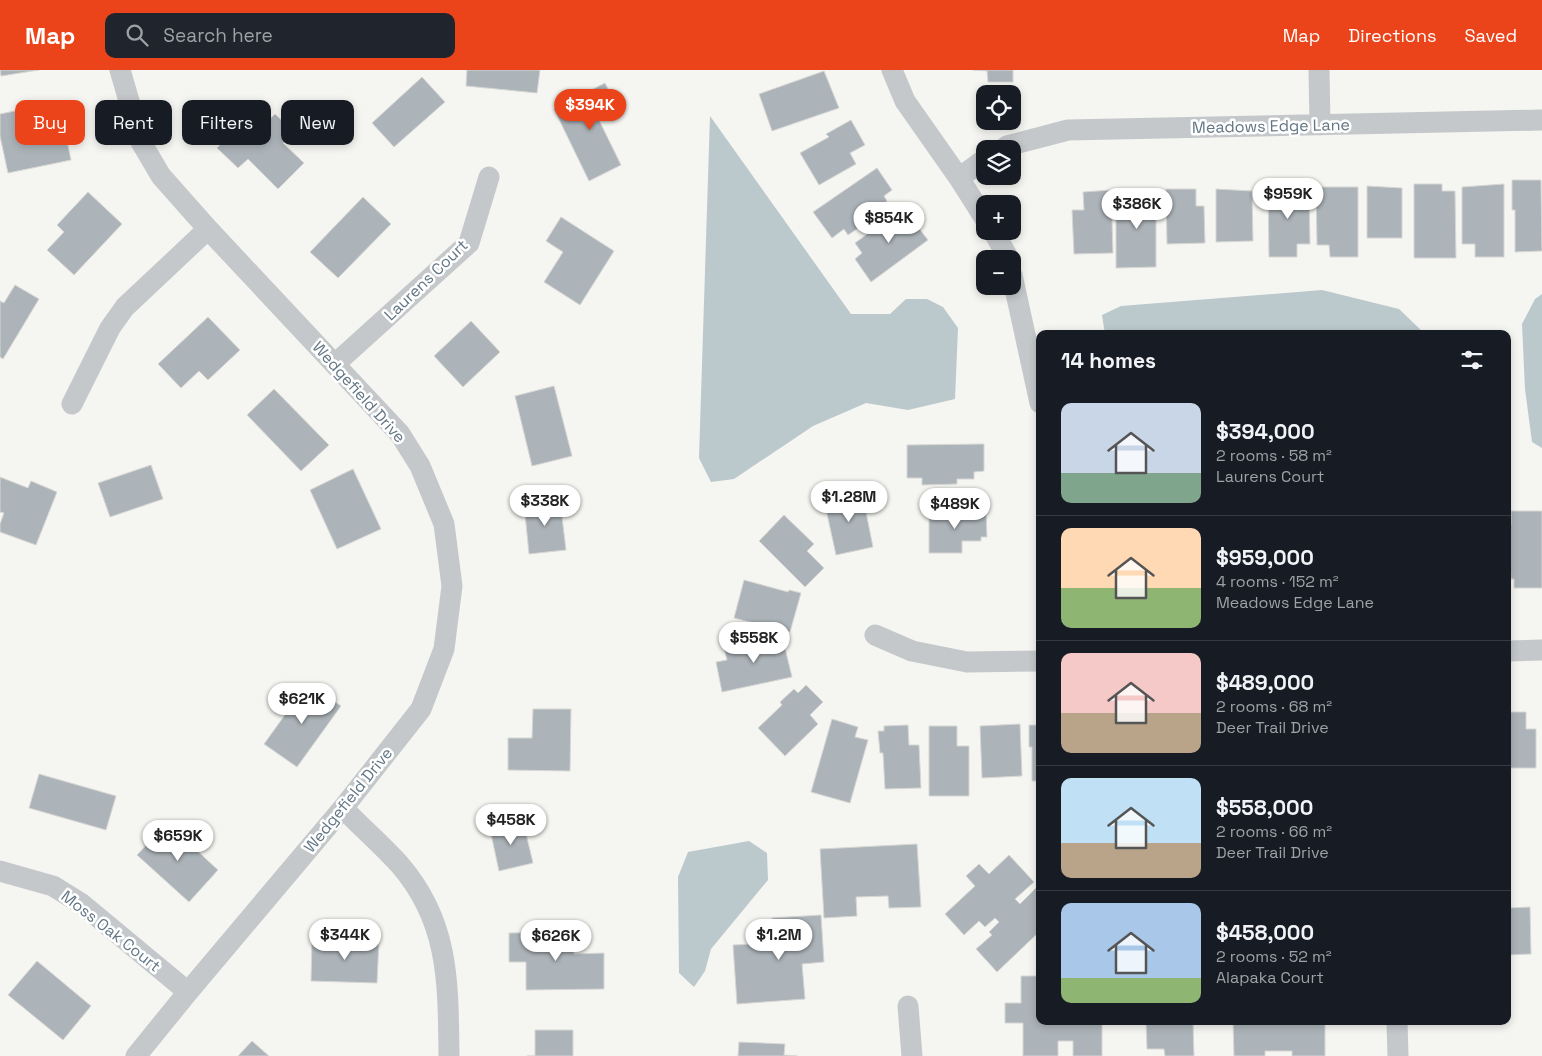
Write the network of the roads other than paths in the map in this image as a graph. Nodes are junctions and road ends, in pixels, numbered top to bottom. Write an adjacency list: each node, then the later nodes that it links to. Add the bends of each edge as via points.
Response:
1 (120, 70): 11 (street, Wedgefield Drive, via 142,142 161,176)
2 (892, 70): 9 (street, via 905,101)
3 (1319, 70): 5 (street)
4 (1542, 120): 5 (street, Meadows Edge Lane)
5 (1320, 125): 6 (street, Meadows Edge Lane, via 1068,130)
6 (1021, 142)
7 (976, 166): 9 (street)
8 (490, 177): 13 (street, Laurens Court, via 469,243)
9 (960, 178): 10 (street)
10 (976, 204)
11 (208, 229): 13 (street, Wedgefield Drive); 15 (street, via 125,306 110,328)
12 (1016, 295): 14 (street)
13 (335, 364): 20 (street, Wedgefield Drive, via 400,434 420,466 444,524 452,586 444,649 420,709)
14 (1036, 385)
15 (72, 404)
16 (875, 635): 19 (street, via 912,651 967,662)
17 (1511, 650): 18 (street)
18 (1542, 650)
19 (1036, 661)
20 (343, 808): 22 (street, Wedgefield Drive); 26 (street, via 398,863 430,912 446,966)
21 (0, 871): 22 (street, Moss Oak Court, via 53,886 82,904)
22 (188, 992): 25 (street, Wedgefield Drive)
23 (908, 1006): 27 (street)
24 (1397, 1025): 28 (street)
25 (136, 1056)
26 (449, 1056)
27 (912, 1056)
28 (1398, 1056)

